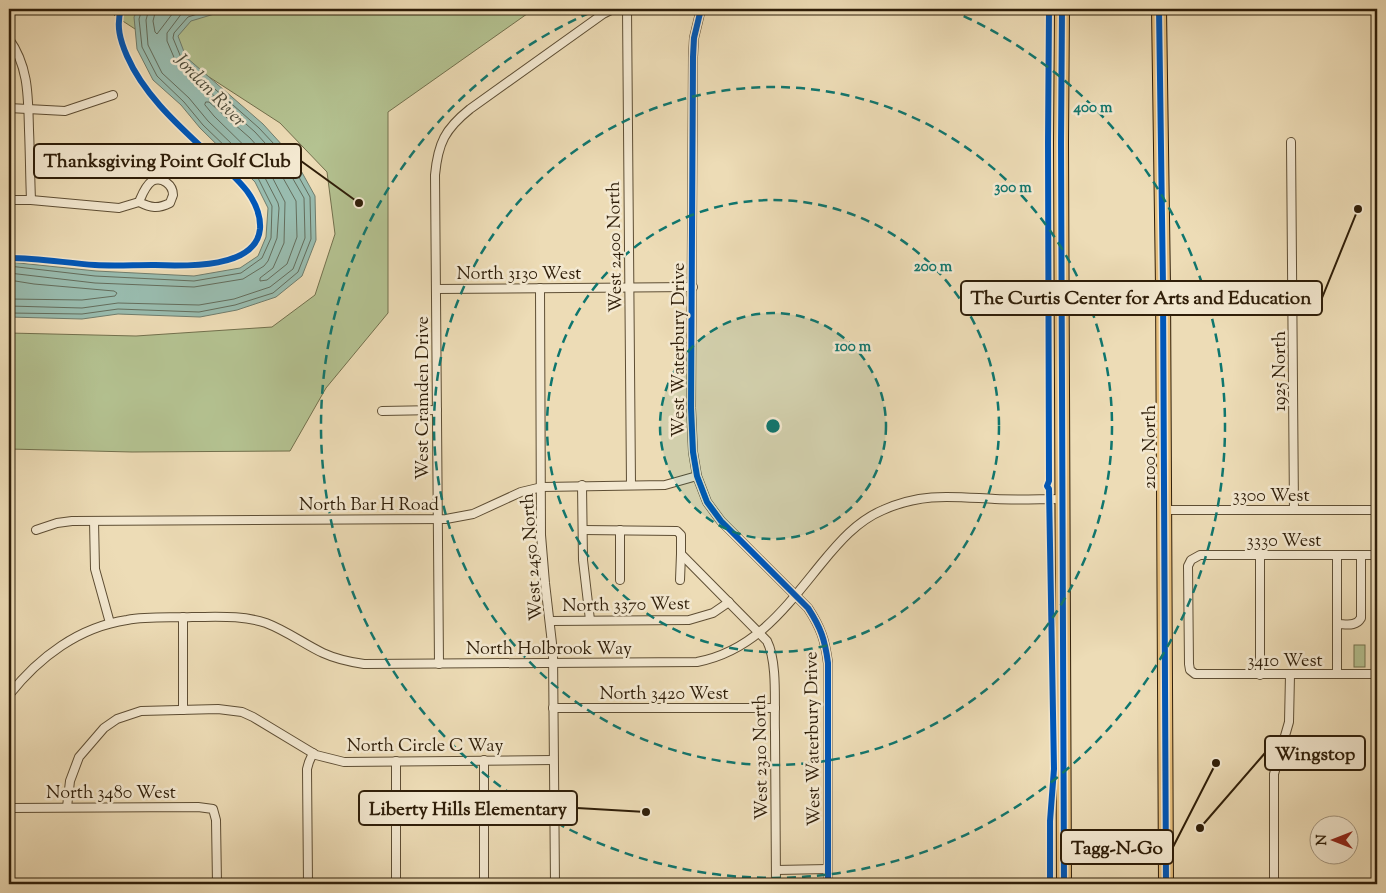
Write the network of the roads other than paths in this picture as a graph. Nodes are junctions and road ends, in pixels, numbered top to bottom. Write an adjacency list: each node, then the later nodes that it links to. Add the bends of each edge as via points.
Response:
1 (613, 9): 17 (street, West Cramden Drive, via 470,109 446,133 440,144 435,175)
2 (627, 9): 14 (street, West 2400 North)
3 (699, 9): 15 (street, West Waterbury Drive, via 692,57)
4 (1062, 9): 24 (highway)
5 (1159, 9): 25 (highway, 2100 North)
6 (9, 38): 9 (street, via 26,74)
7 (113, 95): 9 (street, via 65,111)
8 (9, 108): 9 (street)
9 (29, 110): 12 (street)
10 (1291, 142): 26 (street, 1925 North)
11 (9, 200): 12 (street)
12 (31, 200): 13 (street, via 119,208)
13 (139, 202): 13 (street, via 160,208 170,203 173,194 170,185 164,181 151,182)
14 (630, 287): 15 (street, North 3130 West); 16 (street, North 3130 West); 22 (street, West 2400 North)
15 (693, 287): 20 (street, West Waterbury Drive, via 691,408)
16 (540, 288): 17 (street, North 3130 West); 23 (street, West 2450 North)
17 (436, 289): 18 (street, West Cramden Drive)
18 (437, 410): 19 (street); 28 (street, West Cramden Drive)
19 (382, 411)
20 (697, 476): 22 (street, North Bar H Road, via 665,485); 40 (street, West Waterbury Drive, via 707,502 721,521)
21 (582, 485): 22 (street, North Bar H Road); 23 (street, North Bar H Road); 31 (street)
22 (631, 485)
23 (542, 487): 28 (street, North Bar H Road, via 521,492 472,514); 44 (street, West 2450 North, via 542,558)
24 (1063, 499): 40 (street, North Holbrook Way, via 946,496 892,506 863,521 844,536); 74 (highway)
25 (1164, 510): 26 (street, 3300 West); 75 (highway, 2100 North)
26 (1294, 510): 27 (street, 3300 West)
27 (1377, 510)
28 (438, 519): 29 (street, North Bar H Road); 49 (street, West Cramden Drive)
29 (94, 521): 30 (street, North Bar H Road, via 64,521); 45 (street, via 95,569)
30 (36, 530)
31 (583, 530): 32 (street); 43 (street)
32 (620, 530): 33 (street, via 674,530 679,532); 38 (street)
33 (681, 554): 39 (street); 41 (street, West 2310 North)
34 (1260, 555): 35 (street, 3330 West); 50 (street, 3330 West, via 1200,555 1191,560 1188,566 1189,664); 53 (street)
35 (1336, 555): 36 (street, 3330 West); 46 (street)
36 (1361, 555): 37 (street, 3330 West); 46 (street, via 1361,618 1354,624)
37 (1377, 555)
38 (620, 580)
39 (680, 580)
40 (795, 596): 47 (street, North Holbrook Way); 65 (street, West Waterbury Drive, via 818,624 825,641 828,663)
41 (729, 602): 43 (street, North 3370 West, via 713,613 689,620); 47 (street, West 2310 North)
42 (183, 617): 45 (street, North Holbrook Way); 49 (street, North Holbrook Way, via 252,619 282,630 324,654 352,662); 58 (street)
43 (590, 620): 44 (street, North 3370 West)
44 (550, 621): 48 (street, West 2450 North)
45 (110, 623): 55 (street, North Holbrook Way, via 68,640 39,663)
46 (1337, 624): 51 (street)
47 (760, 632): 48 (street, North Holbrook Way, via 735,650 697,662); 57 (street, West 2310 North, via 771,649)
48 (553, 663): 49 (street, North Holbrook Way); 56 (street, West 2450 North)
49 (439, 664)
50 (1192, 672): 53 (street, 3410 West, via 1200,675)
51 (1337, 674): 52 (street, 3410 West); 54 (street, 3410 West)
52 (1377, 674)
53 (1260, 675): 54 (street, 3410 West)
54 (1290, 675): 76 (street, via 1289,722 1274,774)
55 (9, 695)
56 (553, 708): 57 (street, North 3420 West); 61 (street, West 2450 North)
57 (774, 708): 66 (street, West 2310 North)
58 (184, 710): 59 (street, North Circle C Way, via 242,712); 63 (street, North Circle C Way, via 141,711 117,719 104,728 73,768)
59 (313, 753): 62 (street, North Circle C Way, via 344,762); 68 (street, via 308,769)
60 (484, 760): 61 (street, North Circle C Way); 62 (street, North Circle C Way); 70 (street)
61 (553, 760): 71 (street, West 2450 North)
62 (396, 761): 69 (street)
63 (67, 807): 64 (street, North 3480 West); 67 (street, North 3480 West, via 213,809)
64 (9, 808)
65 (828, 869): 66 (street); 73 (street, West Waterbury Drive)
66 (776, 870): 72 (street, West 2310 North)
67 (217, 884)
68 (308, 884)
69 (396, 884)
70 (484, 884)
71 (555, 884)
72 (776, 884)
73 (828, 884)
74 (1064, 884)
75 (1166, 884)
76 (1274, 884)

